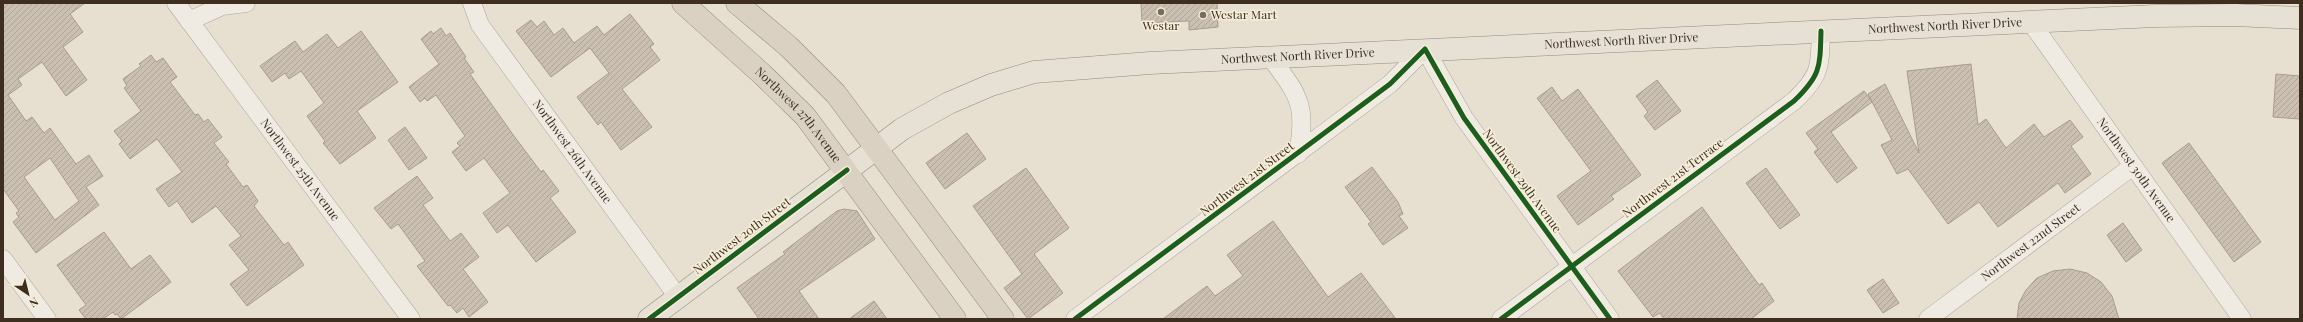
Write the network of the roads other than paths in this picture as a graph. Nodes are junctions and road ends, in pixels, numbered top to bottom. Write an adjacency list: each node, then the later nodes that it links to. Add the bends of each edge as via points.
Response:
1 (176, 3): 7 (street)
2 (246, 3): 7 (street, via 222,6)
3 (472, 3): 19 (street, Northwest 26th Avenue, via 480,25)
4 (683, 3): 16 (highway, Northwest 27th Avenue, via 788,98 819,132)
5 (737, 3): 13 (highway, via 818,74)
6 (2300, 18): 8 (main road, Northwest North River Drive, via 2207,15)
7 (189, 21): 21 (street, Northwest 25th Avenue)
8 (2030, 21): 9 (main road, Northwest North River Drive); 15 (street, Northwest 30th Avenue)
9 (1821, 31): 10 (main road, Northwest North River Drive); 18 (street, Northwest 21st Terrace, via 1820,65 1803,92)
10 (1426, 49): 11 (main road, Northwest North River Drive); 14 (street, Northwest 21st Street, via 1390,84); 18 (street, Northwest 29th Avenue, via 1464,118)
11 (1271, 58): 12 (main road, Northwest North River Drive, via 1143,63 1034,72 991,85); 14 (street, via 1292,87 1302,109 1303,126)
12 (949, 103): 13 (main road, Northwest 20th Street, via 908,126)
13 (877, 148): 16 (main road, Northwest 20th Street); 24 (highway)
14 (1298, 154): 25 (street, Northwest 21st Street)
15 (2133, 166): 28 (street, Northwest 22nd Street); 29 (street, Northwest 30th Avenue)
16 (847, 170): 19 (main road, Northwest 20th Street); 23 (highway, Northwest 27th Avenue)
17 (3, 259): 20 (street)
18 (1572, 267): 26 (street, Northwest 21st Terrace); 27 (street, Northwest 29th Avenue)
19 (678, 297): 22 (main road, Northwest 20th Street)
20 (48, 319)
21 (411, 319)
22 (649, 319)
23 (955, 319)
24 (1003, 319)
25 (1075, 319)
26 (1501, 319)
27 (1610, 319)
28 (1928, 319)
29 (2242, 319)

